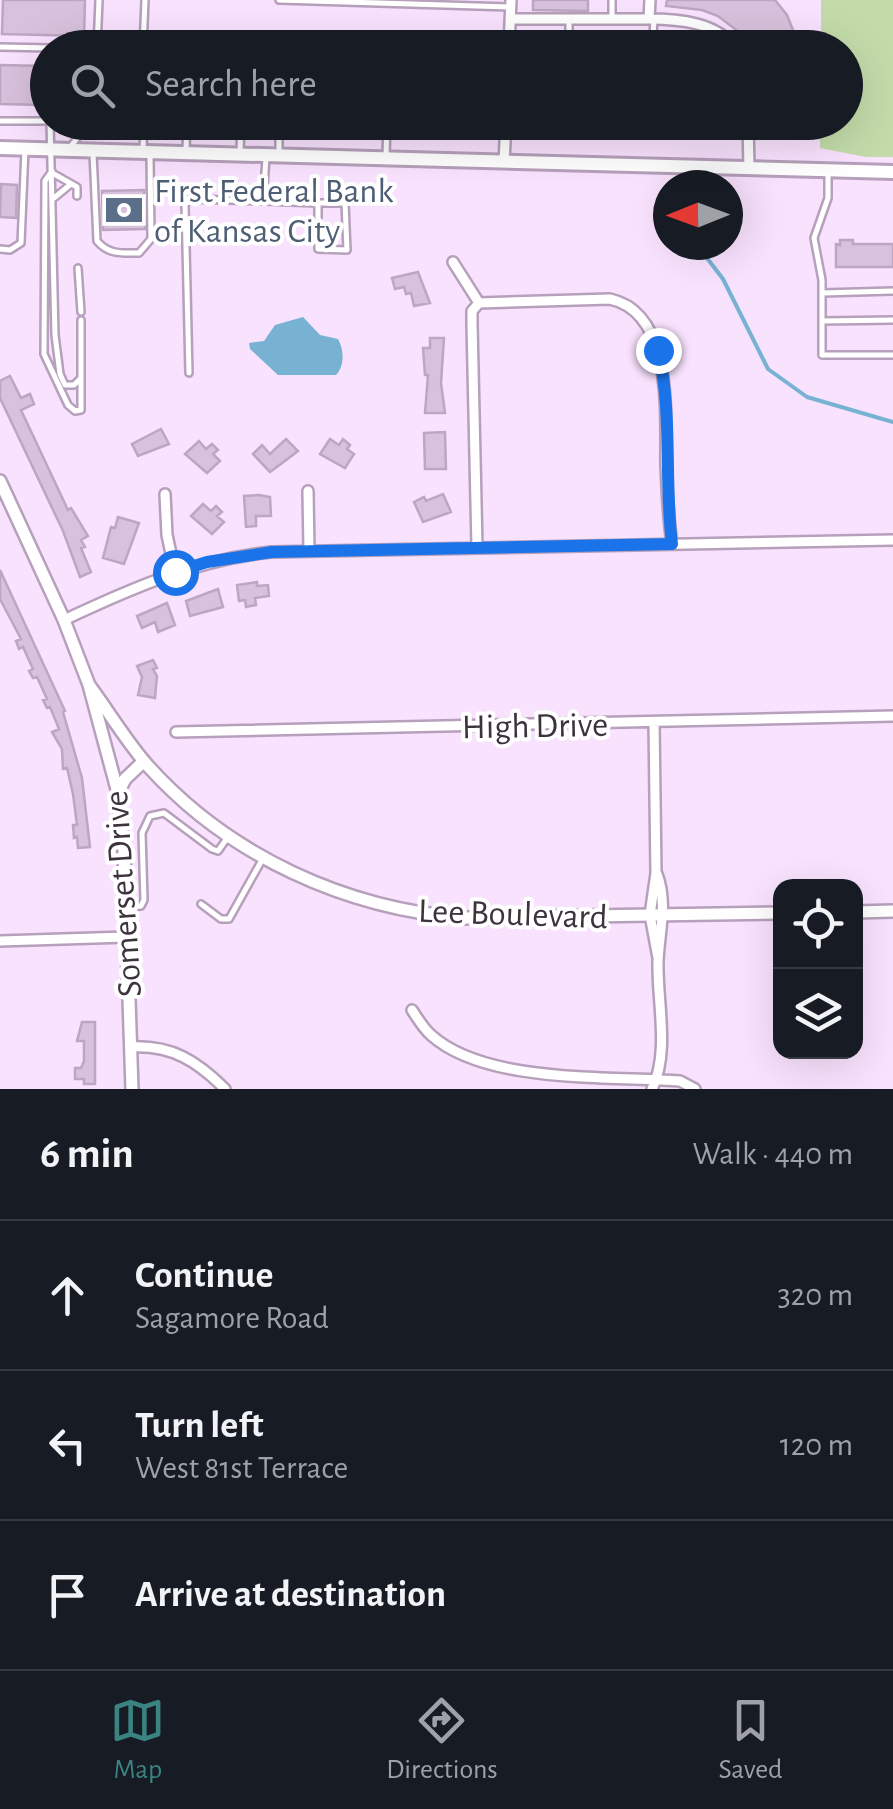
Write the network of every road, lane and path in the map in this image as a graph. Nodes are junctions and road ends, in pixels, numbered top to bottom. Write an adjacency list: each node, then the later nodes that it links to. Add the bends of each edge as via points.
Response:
1 (99, 0): 10 (lane)
2 (145, 0): 11 (lane)
3 (279, 0): 6 (lane)
4 (612, 0): 8 (lane)
5 (650, 0): 9 (street)
6 (511, 9): 7 (street)
7 (569, 19): 8 (street); 12 (lane)
8 (612, 19): 9 (street)
9 (652, 19): 13 (lane); 14 (street)
10 (98, 30)
11 (144, 30)
12 (569, 30)
13 (653, 30)
14 (712, 30)
15 (0, 46): 16 (lane)
16 (30, 47)
17 (0, 120): 18 (lane)
18 (30, 121)
19 (50, 140): 30 (lane)
20 (76, 140): 31 (lane)
21 (145, 140): 33 (lane)
22 (186, 140): 34 (lane)
23 (240, 140): 35 (lane)
24 (275, 140): 36 (lane)
25 (387, 140): 37 (lane)
26 (505, 140): 38 (street)
27 (748, 140): 39 (street)
28 (0, 148): 29 (main road)
29 (25, 149): 30 (main road); 48 (lane, via 21,242)
30 (50, 149): 31 (main road); 40 (lane)
31 (69, 150): 32 (main road)
32 (93, 150): 33 (main road); 33 (lane, via 97,241 113,252 139,252 152,239)
33 (146, 152): 34 (main road)
34 (186, 153): 35 (main road)
35 (240, 155): 36 (main road)
36 (272, 155): 37 (main road); 46 (lane)
37 (386, 159): 38 (main road)
38 (504, 162): 39 (main road)
39 (749, 170): 41 (main road)
40 (52, 172): 43 (lane); 45 (lane); 58 (lane, via 45,181 44,354 75,411 82,410)
41 (828, 172): 42 (main road); 52 (lane, via 828,198 814,238)
42 (893, 172)
43 (72, 184): 44 (lane); 45 (lane)
44 (77, 196)
45 (54, 199): 58 (lane, via 60,374 65,386)
46 (264, 202): 47 (lane); 57 (lane, via 185,205)
47 (318, 204): 47 (lane, via 318,249 347,250 345,203)
48 (0, 249)
49 (453, 262): 53 (street)
50 (78, 268): 58 (lane)
51 (893, 291): 52 (lane)
52 (822, 292): 55 (lane)
53 (479, 302): 63 (street, via 610,298 636,312 663,373); 64 (street, via 472,311)
54 (893, 320): 55 (lane)
55 (822, 321): 56 (lane, via 822,355)
56 (893, 355)
57 (189, 373)
58 (80, 379)
59 (1, 484): 67 (street, Somerset Drive)
60 (308, 491): 65 (street)
61 (166, 494): 66 (street)
62 (893, 540): 63 (street)
63 (672, 544): 64 (street)
64 (477, 547): 65 (street)
65 (309, 551): 66 (street, via 234,556)
66 (175, 572): 67 (street)
67 (64, 620): 68 (street, Somerset Drive)
68 (90, 686): 72 (street, Lee Boulevard); 73 (street, Somerset Drive)
69 (893, 716): 70 (street, High Drive)
70 (654, 722): 71 (street, High Drive); 81 (street)
71 (176, 732)
72 (144, 761): 73 (street); 74 (street, Lee Boulevard)
73 (118, 793): 77 (street, Somerset Drive)
74 (230, 835): 75 (street, Lee Boulevard); 77 (lane, via 223,847 212,849 157,812 144,823 144,900)
75 (263, 857): 76 (lane, via 228,918); 81 (street, Lee Boulevard, via 333,891 428,915)
76 (201, 904)
77 (126, 907): 82 (street, Somerset Drive)
78 (893, 911): 79 (street)
79 (863, 912)
80 (773, 913): 81 (street, Lee Boulevard)
81 (656, 915): 86 (street, via 660,1050)
82 (126, 937): 83 (street); 85 (street, Somerset Drive)
83 (0, 941)
84 (412, 1010): 86 (street, via 433,1037 477,1061)
85 (131, 1046): 87 (street, Somerset Drive); 88 (street, via 173,1050)
86 (654, 1084): 89 (street, via 680,1080)
87 (132, 1089)
88 (226, 1089)
89 (695, 1089)

